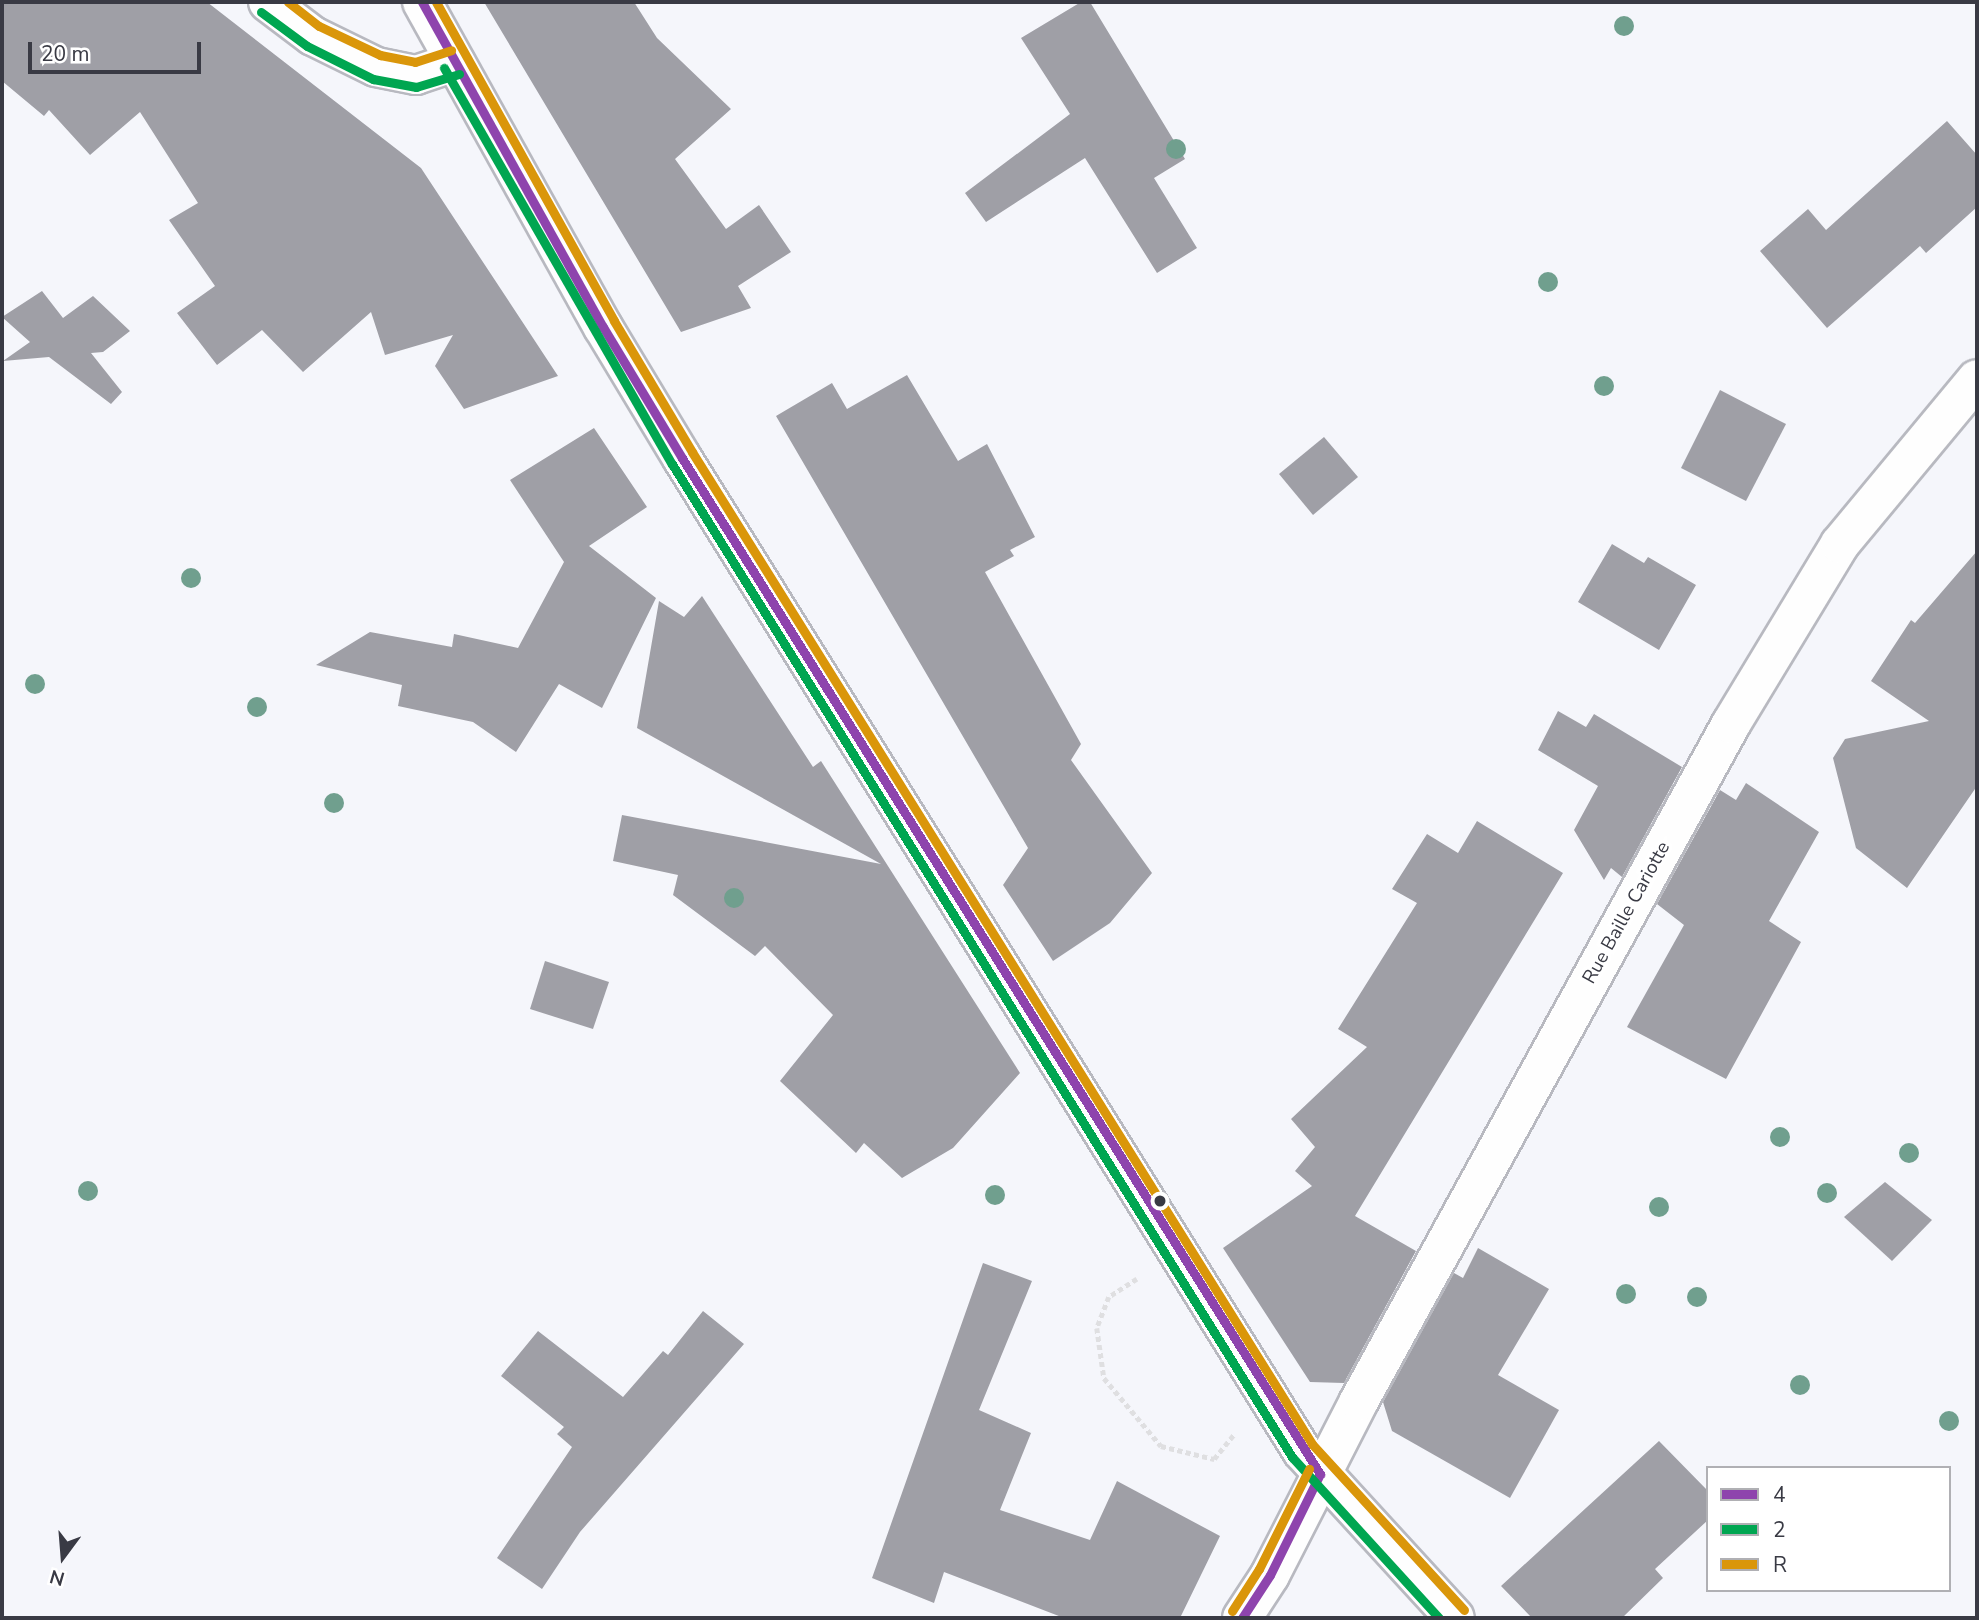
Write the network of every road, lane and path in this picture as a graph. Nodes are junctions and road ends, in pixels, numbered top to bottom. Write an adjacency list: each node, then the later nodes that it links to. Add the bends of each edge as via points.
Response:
1 (268, 2): 3 (street, via 313,36 376,67 416,75)
2 (422, 2): 3 (street)
3 (455, 62): 6 (street, via 682,458)
4 (1977, 379): 7 (street, Rue Baille Cariotte, via 1840,544 1731,724)
5 (1147, 1272): 6 (path, via 1109,1297 1097,1328 1104,1378 1161,1446 1214,1459 1243,1423)
6 (1273, 1405): 7 (street)
7 (1320, 1474): 8 (street, Rue Baille Cariotte, via 1270,1575); 9 (street)
8 (1242, 1618)
9 (1455, 1618)

